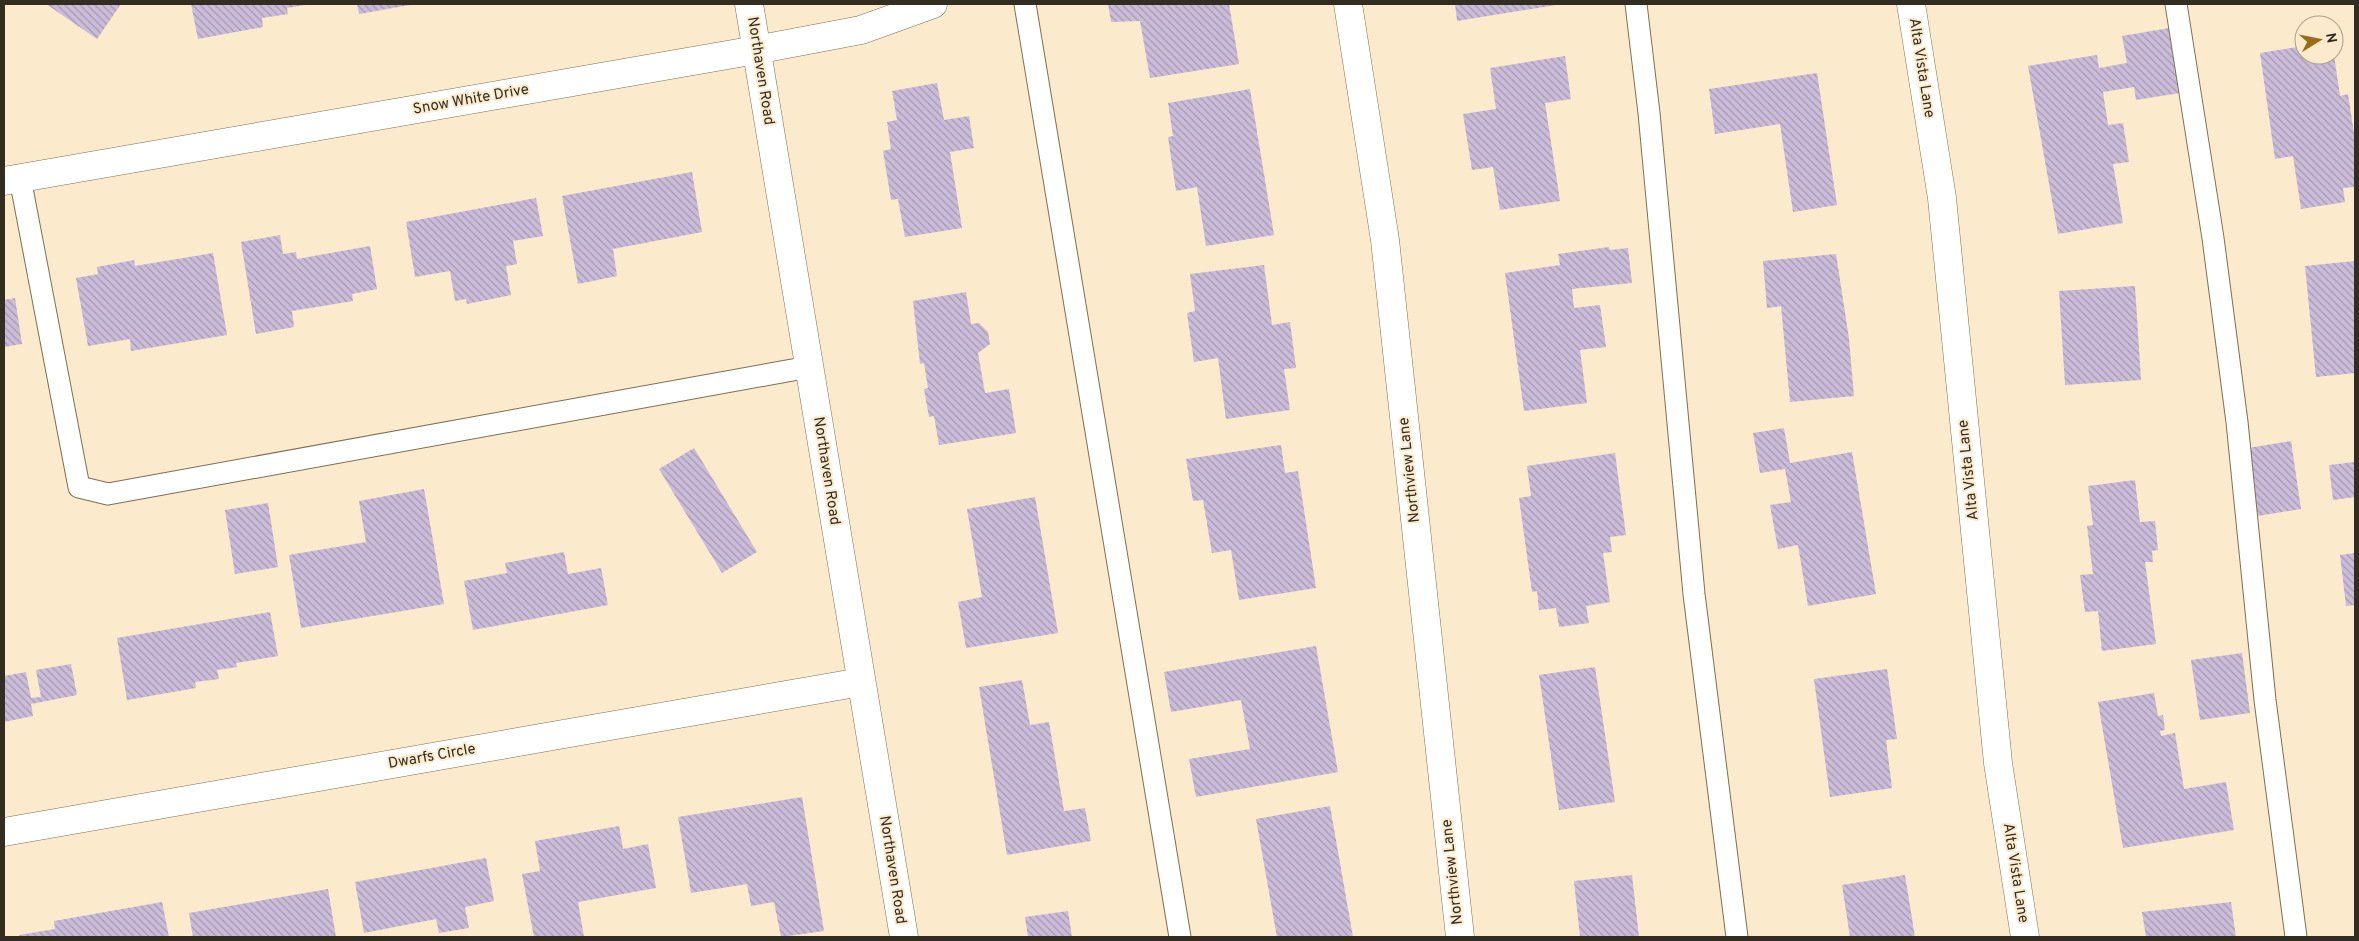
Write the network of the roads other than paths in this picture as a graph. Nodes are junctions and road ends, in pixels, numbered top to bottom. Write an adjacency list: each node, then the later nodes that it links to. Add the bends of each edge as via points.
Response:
1 (749, 4): 8 (street, Northaven Road)
2 (933, 4): 8 (street, Snow White Drive, via 861,30)
3 (1025, 4): 14 (lane)
4 (1348, 4): 15 (street, Northview Lane, via 1385,240)
5 (1636, 4): 16 (lane, via 1694,594)
6 (1912, 4): 17 (street, Alta Vista Lane, via 1942,198 1998,762)
7 (2176, 4): 18 (lane, via 2213,238 2237,422 2265,700)
8 (756, 50): 9 (street, Snow White Drive); 10 (street, Northaven Road)
9 (12, 180): 10 (lane, via 79,487 108,494)
10 (808, 366): 11 (street, Northaven Road)
11 (861, 682): 12 (street, Dwarfs Circle); 13 (street, Northaven Road)
12 (4, 832)
13 (904, 937)
14 (1180, 937)
15 (1460, 937)
16 (1736, 937)
17 (2025, 937)
18 (2296, 937)

